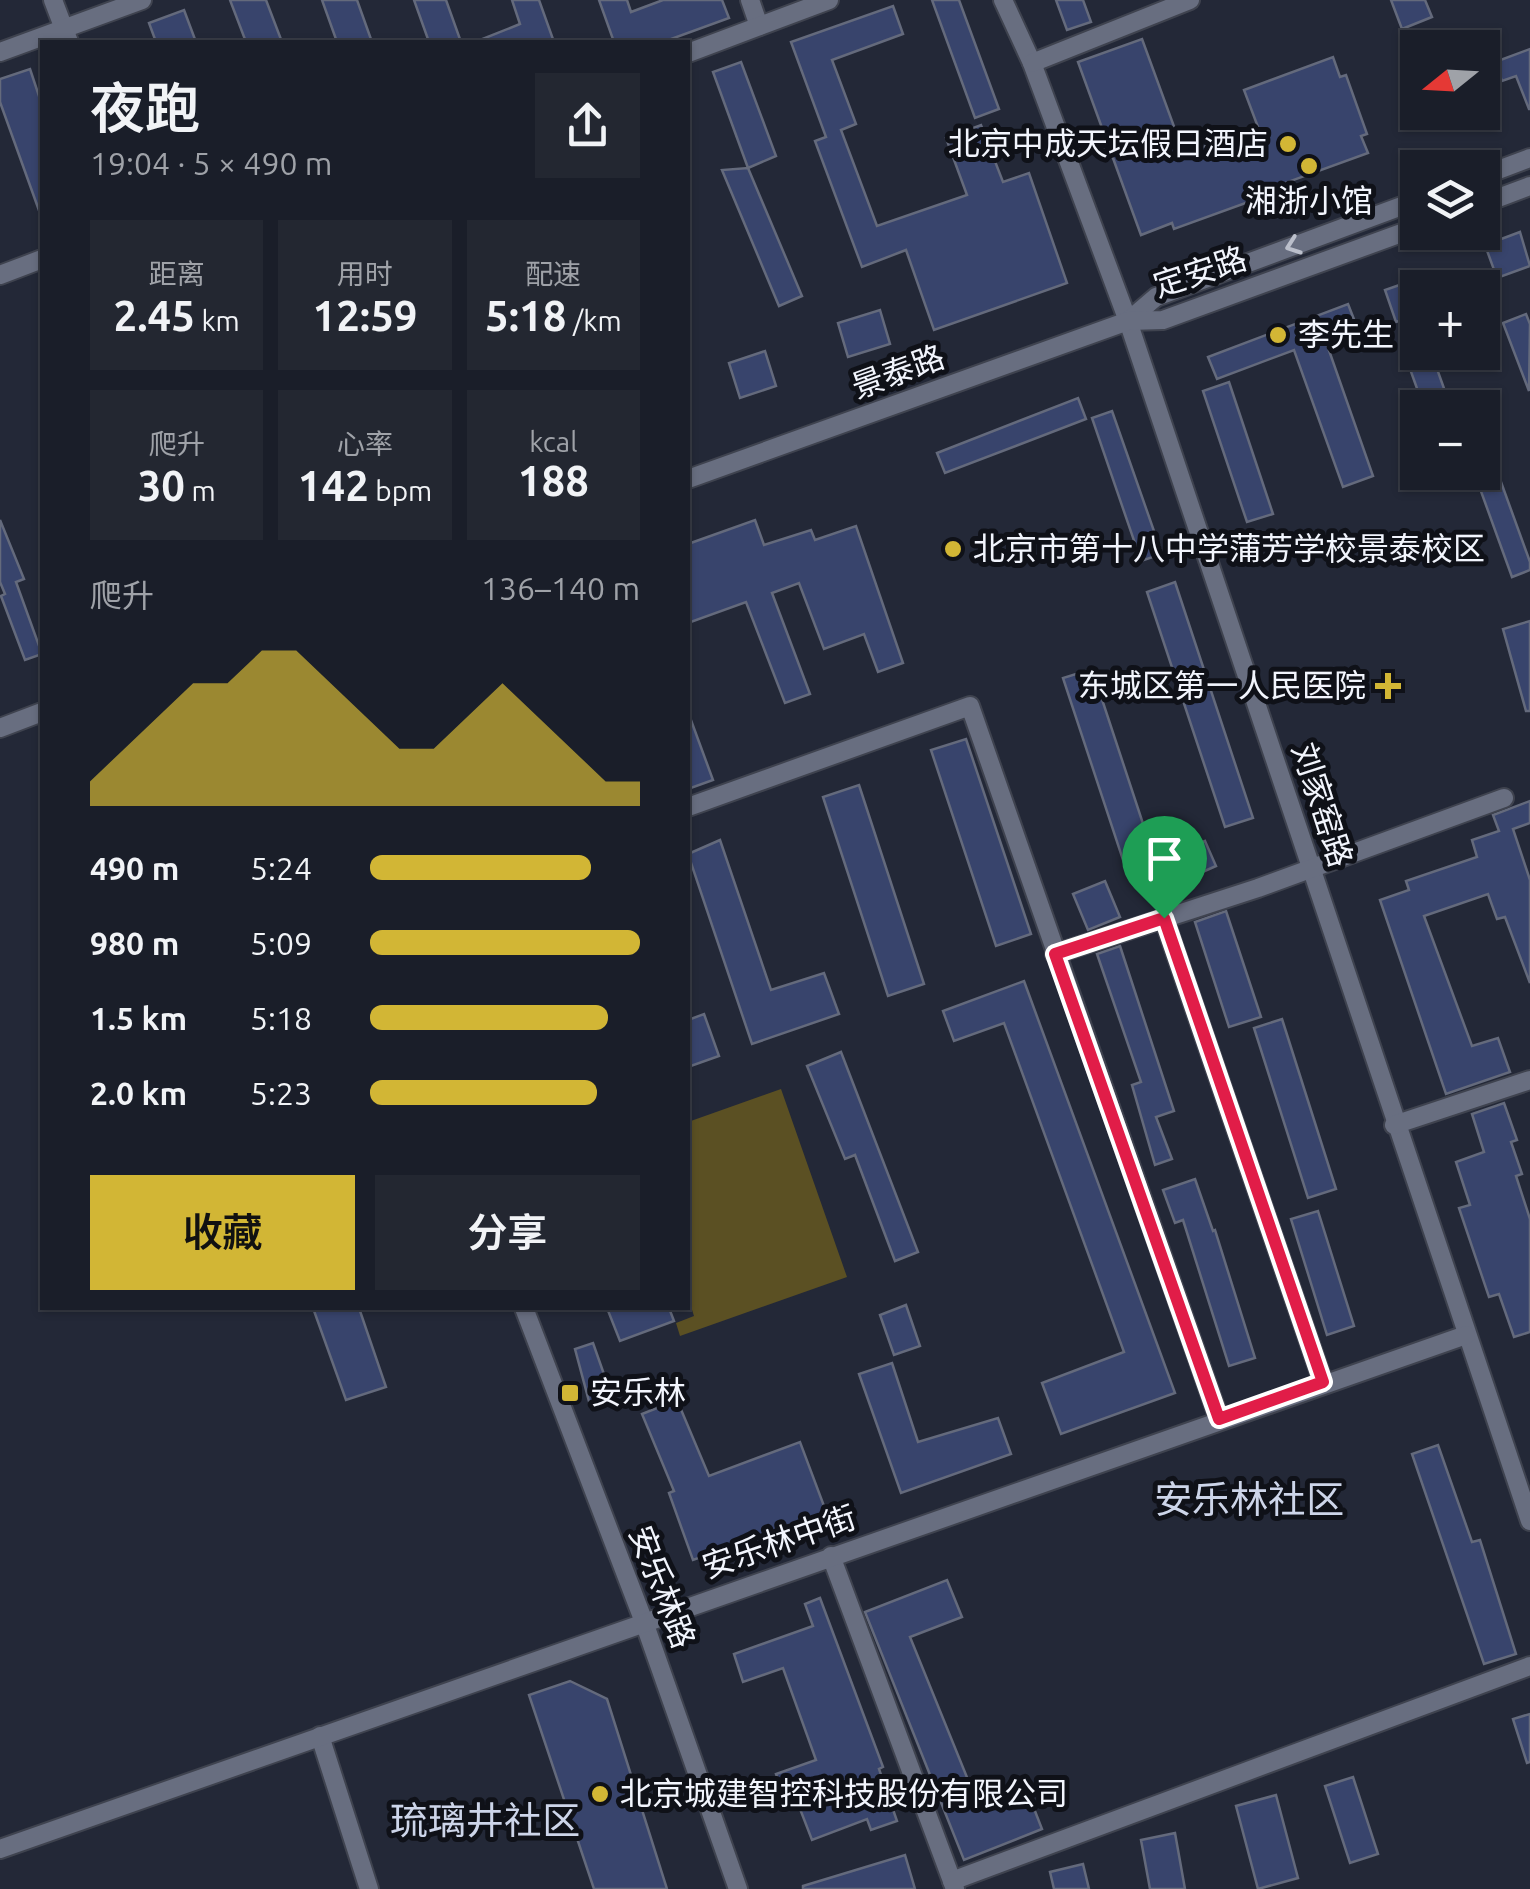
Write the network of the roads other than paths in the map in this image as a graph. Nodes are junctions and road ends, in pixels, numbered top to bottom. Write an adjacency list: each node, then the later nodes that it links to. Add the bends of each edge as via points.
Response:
1 (53, 0): 8 (street)
2 (142, 0): 8 (street)
3 (750, 0): 7 (street)
4 (828, 0): 7 (street)
5 (1002, 0): 12 (street, 刘家窑路)
6 (1190, 0): 12 (street)
7 (759, 26): 11 (street)
8 (66, 35)
9 (40, 42): 10 (street)
10 (0, 52)
11 (690, 52)
12 (1032, 62): 21 (street, 刘家窑路)
13 (1530, 158): 14 (street)
14 (1500, 169)
15 (1530, 186): 16 (street)
16 (1500, 197)
17 (1400, 207): 21 (street, 定安路, one-way to 21, via 1156,297)
18 (1400, 234): 21 (street, 定安路, via 1163,320)
19 (40, 260): 20 (street)
20 (0, 275)
21 (1128, 321): 22 (street, 景泰路); 27 (street, 刘家窑路)
22 (690, 477)
23 (40, 713): 24 (street)
24 (0, 728)
25 (1504, 798): 27 (street)
26 (690, 806): 29 (street, via 970,706)
27 (1311, 868): 28 (street); 31 (street, 刘家窑路)
28 (1164, 918): 29 (street); 34 (street)
29 (1055, 954): 35 (street)
30 (1530, 1080): 31 (street)
31 (1394, 1126): 33 (street, 刘家窑路)
32 (525, 1310): 38 (street, 安乐林路)
33 (1466, 1335): 34 (street, 安乐林中街); 36 (street, 刘家窑路)
34 (1323, 1382): 35 (street, 安乐林中街)
35 (1219, 1419): 37 (street, 安乐林中街)
36 (1530, 1521)
37 (830, 1556): 38 (street, 安乐林中街); 42 (street)
38 (644, 1622): 40 (street, 安乐林中街); 44 (street, 安乐林路)
39 (1530, 1666): 42 (street)
40 (320, 1736): 41 (street, 安乐林中街); 43 (street)
41 (0, 1849)
42 (954, 1885)
43 (368, 1889)
44 (738, 1889)

